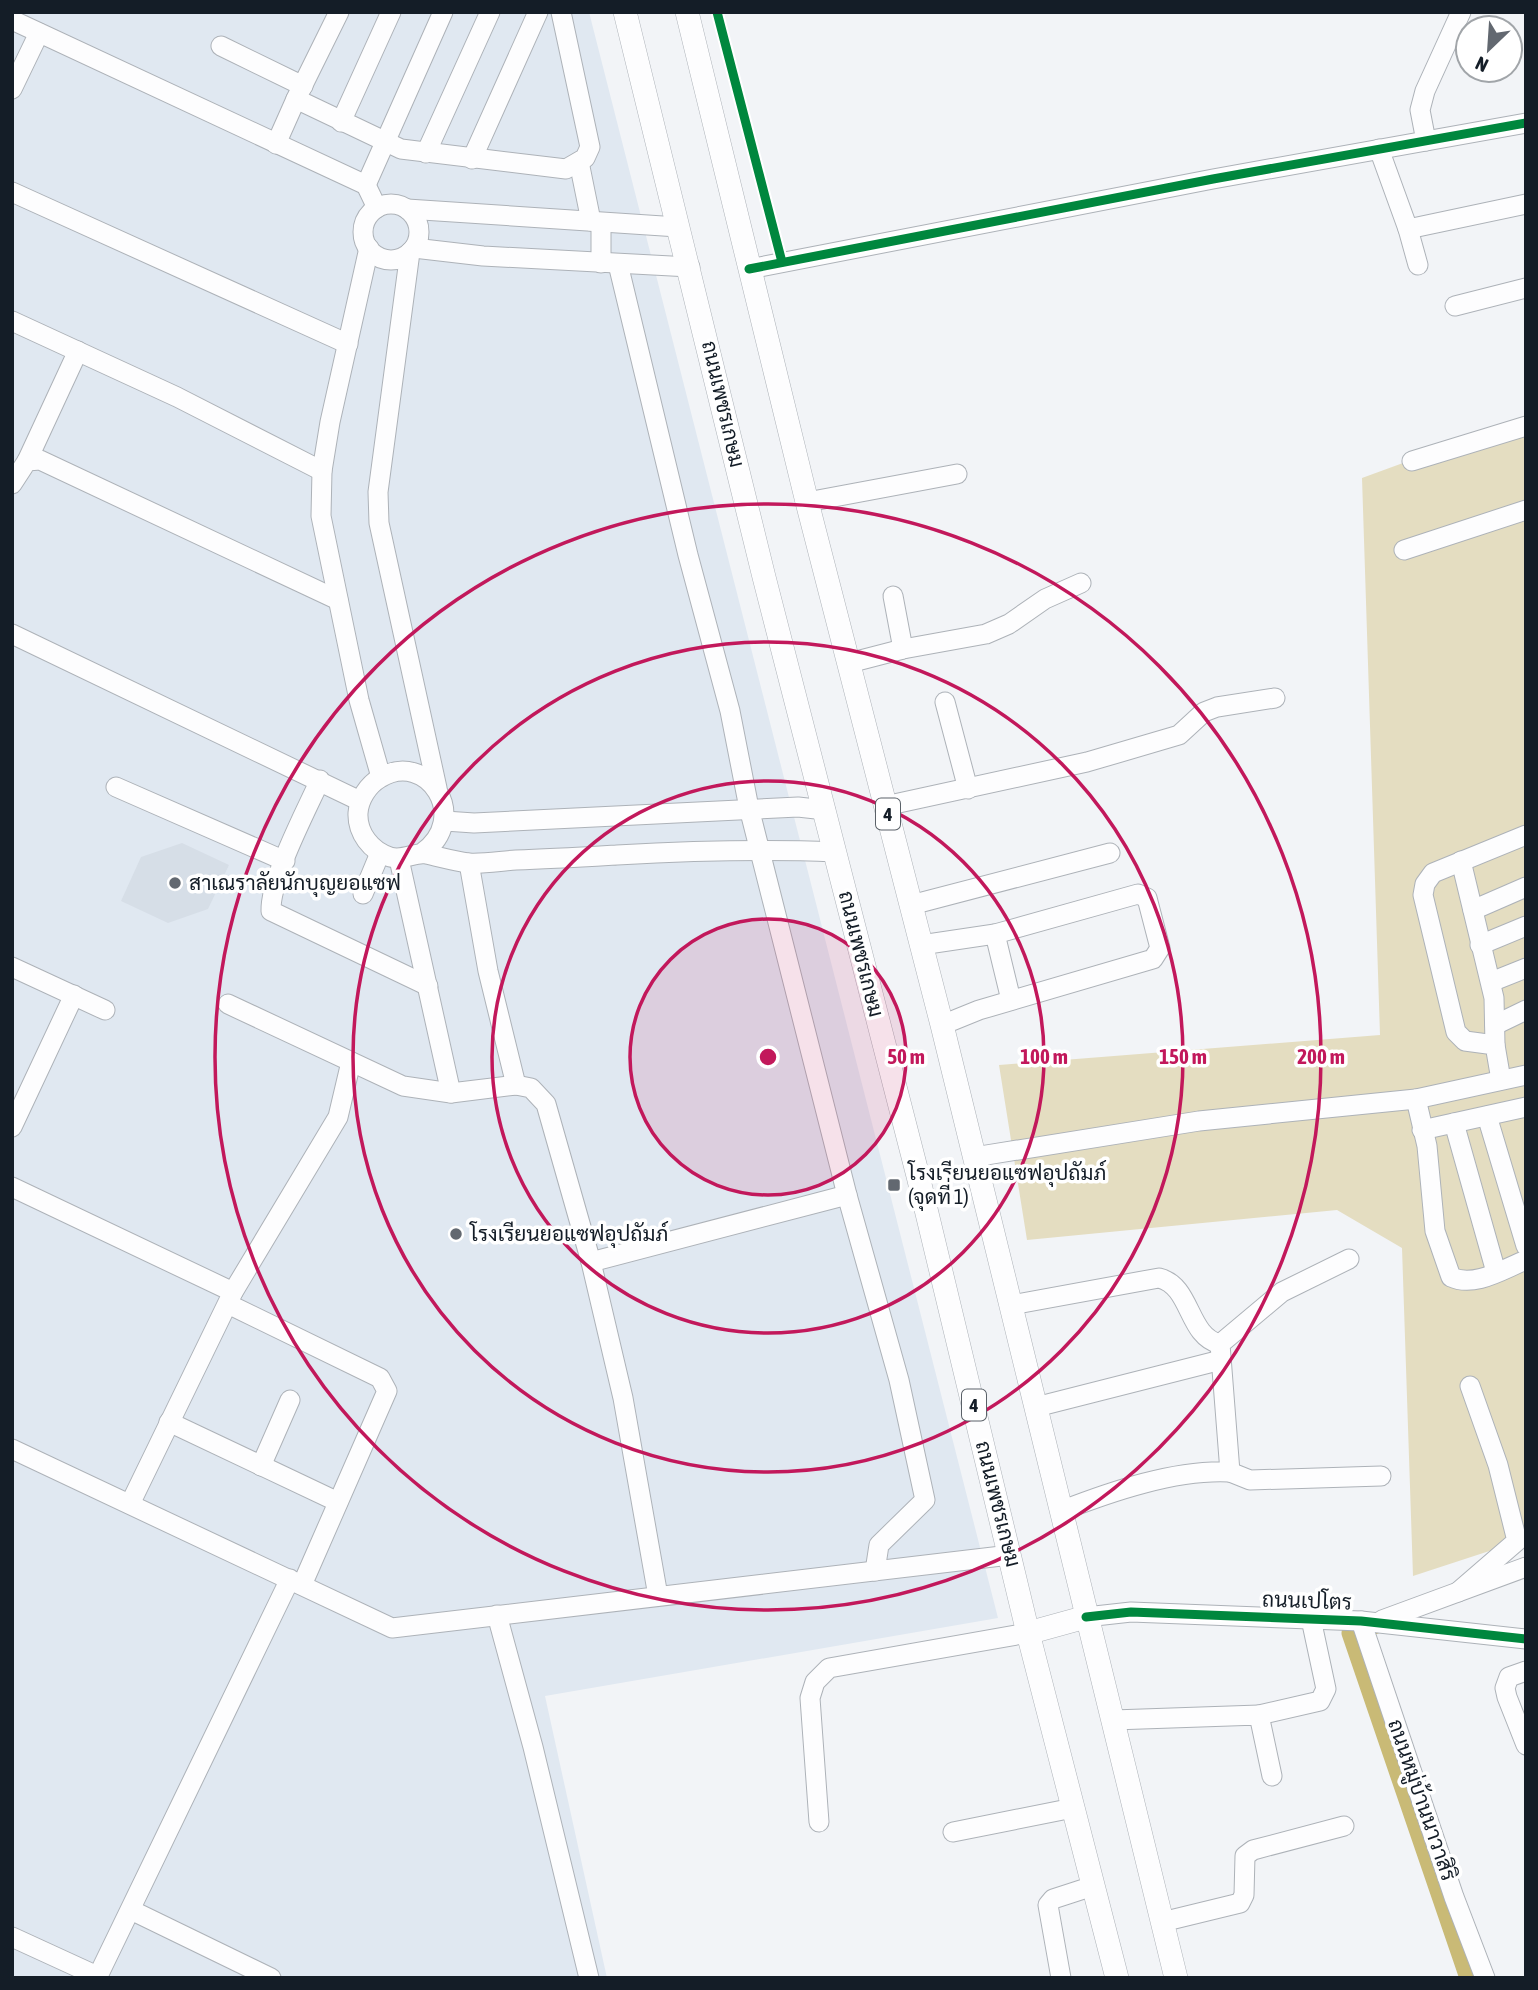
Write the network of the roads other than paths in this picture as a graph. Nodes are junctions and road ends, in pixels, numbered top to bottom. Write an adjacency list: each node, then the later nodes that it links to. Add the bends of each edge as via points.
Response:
1 (339, 12): 14 (street)
2 (391, 12): 15 (street)
3 (443, 12): 18 (street)
4 (490, 12): 21 (street)
5 (538, 12): 22 (street)
6 (561, 12): 23 (street, via 590,147)
7 (625, 12): 30 (main road, ถนนเพชรเกษม / 4)
8 (687, 12): 37 (main road, 4)
9 (1461, 12): 17 (street, via 1425,91 1420,110)
10 (12, 20): 11 (street)
11 (39, 33): 13 (street); 19 (street)
12 (221, 46): 14 (street)
13 (12, 89)
14 (299, 93): 15 (street); 19 (street)
15 (341, 122): 18 (street)
16 (1526, 123): 17 (street)
17 (1426, 141): 20 (street)
18 (382, 143): 21 (street); 24 (street)
19 (276, 144): 24 (street)
20 (1378, 149): 31 (street); 37 (street)
21 (426, 152): 22 (street)
22 (472, 159): 23 (street, via 566,169)
23 (579, 162): 29 (street)
24 (366, 185): 27 (street)
25 (12, 192): 41 (street)
26 (1526, 204): 31 (street)
27 (377, 208): 28 (street, via 392,204); 32 (street, via 364,226)
28 (407, 209): 29 (street); 33 (street, via 418,223)
29 (596, 222): 30 (street); 34 (street)
30 (678, 227): 36 (main road, ถนนเพชรเกษม / 4)
31 (1408, 229): 35 (street)
32 (369, 248): 33 (street, via 388,259); 41 (street)
33 (412, 250): 34 (street); 63 (street, via 378,492 379,523)
34 (609, 263): 36 (street); 67 (street, via 730,711)
35 (1418, 265)
36 (690, 267): 68 (main road, ถนนเพชรเกษม / 4)
37 (749, 269): 49 (main road, 4)
38 (1526, 288): 39 (street)
39 (1455, 306)
40 (12, 321): 42 (street)
41 (348, 344): 46 (street)
42 (78, 351): 44 (street); 46 (street)
43 (1526, 426): 45 (street)
44 (27, 461): 48 (street); 54 (street, via 40,460)
45 (1412, 461)
46 (322, 471): 54 (street, via 321,530)
47 (957, 474): 49 (street)
48 (12, 484)
49 (807, 502): 57 (main road, 4)
50 (1526, 510): 51 (street)
51 (1404, 550)
52 (1081, 583): 56 (street, via 986,634)
53 (893, 596): 56 (street)
54 (338, 600): 60 (street)
55 (12, 634): 61 (street)
56 (903, 649): 57 (street)
57 (849, 663): 66 (main road, 4)
58 (1275, 698): 64 (street, via 1204,712 1179,735)
59 (945, 702): 64 (street)
60 (381, 777): 63 (street, via 401,771 421,776); 65 (street, via 368,787)
61 (320, 780): 65 (street); 77 (street)
62 (116, 787): 77 (street)
63 (437, 789): 69 (street)
64 (968, 789): 66 (street)
65 (360, 802): 73 (street, via 359,825)
66 (885, 806): 82 (main road, 4)
67 (750, 808): 68 (street); 69 (street); 71 (street)
68 (825, 810): 72 (main road, ถนนเพชรเกษม / 4)
69 (445, 821): 74 (street, via 438,840)
70 (1526, 835): 78 (street)
71 (762, 849): 72 (street); 79 (street); 113 (street)
72 (835, 852): 134 (main road, ถนนเพชรเกษม / 4)
73 (380, 853): 76 (street); 81 (street)
74 (422, 853): 76 (street); 79 (street)
75 (1110, 853): 82 (street)
76 (399, 859): 91 (street)
77 (285, 861): 91 (street, via 271,903 276,916)
78 (1461, 861): 83 (street); 99 (street, via 1433,873 1423,894 1456,1032 1465,1041)
79 (469, 863): 103 (street, via 488,971)
80 (1526, 887): 83 (street)
81 (363, 894)
82 (911, 905): 86 (main road, 4)
83 (1473, 910): 87 (street)
84 (1526, 926): 87 (street)
85 (995, 934): 86 (street); 93 (street); 93 (street, via 1138,894 1147,898 1160,948 1153,959)
86 (921, 945): 97 (main road, 4)
87 (1480, 945): 90 (street)
88 (12, 967): 92 (street)
89 (1526, 968): 90 (street)
90 (1491, 982): 98 (street)
91 (428, 986): 104 (street)
92 (74, 995): 95 (street); 109 (street)
93 (1011, 1000): 97 (street)
94 (228, 1004): 100 (street)
95 (105, 1010)
96 (1526, 1010): 98 (street)
97 (942, 1025): 111 (main road, 4)
98 (1495, 1025): 99 (street)
99 (1494, 1045): 102 (street)
100 (351, 1062): 104 (street, via 402,1086); 119 (street, via 338,1117)
101 (1526, 1075): 102 (street)
102 (1501, 1080): 105 (street)
103 (516, 1085): 104 (street); 117 (street, via 531,1088 546,1104)
104 (450, 1093)
105 (1416, 1099): 110 (street); 111 (street, via 1199,1121)
106 (1526, 1107): 107 (street)
107 (1487, 1116): 108 (street); 114 (street)
108 (1454, 1123): 110 (street); 118 (street)
109 (12, 1127)
110 (1422, 1130): 118 (street, via 1445,1266 1459,1281)
111 (974, 1157): 120 (main road, 4)
112 (12, 1187): 119 (street)
113 (847, 1195): 117 (street); 136 (street, via 899,1380 925,1500 879,1545)
114 (1526, 1246)
115 (1349, 1259): 121 (street, via 1282,1292)
116 (1526, 1260): 118 (street)
117 (591, 1262): 139 (street, via 620,1385)
118 (1496, 1272)
119 (230, 1298): 125 (street); 130 (street, via 386,1384 387,1391)
120 (1011, 1305): 121 (street, via 1159,1278 1177,1289 1205,1338); 124 (main road, 4)
121 (1220, 1352): 124 (street); 128 (street)
122 (1470, 1386): 133 (street)
123 (290, 1400): 127 (street)
124 (1036, 1407): 132 (main road, 4)
125 (169, 1422): 127 (street); 131 (street)
126 (12, 1449): 131 (street)
127 (261, 1466): 130 (street)
128 (1230, 1472): 129 (street, via 1250,1480); 132 (street, via 1212,1471 1109,1492)
129 (1381, 1476)
130 (338, 1502): 137 (street)
131 (130, 1504): 137 (street)
132 (1061, 1511): 141 (main road, 4)
133 (1522, 1539): 138 (street)
134 (1010, 1555): 136 (street); 144 (main road, ถนนเพชรเกษม / 4)
135 (1526, 1567): 138 (street)
136 (875, 1571): 139 (street)
137 (296, 1582): 140 (street, via 393,1628); 156 (street)
138 (1458, 1592): 143 (street)
139 (658, 1597): 140 (street)
140 (497, 1615): 161 (street)
141 (1086, 1617): 142 (street, ถนนเปโตร, via 1131,1612); 144 (main road); 148 (main road, 4)
142 (1311, 1619): 143 (street, ถนนเปโตร); 147 (street, via 1324,1695 1320,1701)
143 (1377, 1622): 145 (street, ถนนเปโตร); 165 (street, ถนนหมู่บ้านนาวาสิริ, via 1454,1897)
144 (1028, 1633): 151 (main road, ถนนเพชรเกษม / 4); 152 (street, via 829,1668 815,1682 810,1698)
145 (1526, 1639)
146 (1526, 1671): 149 (street, via 1509,1677 1505,1688)
147 (1259, 1715): 148 (street); 150 (street)
148 (1113, 1720): 157 (main road, 4)
149 (1526, 1745)
150 (1272, 1776)
151 (1073, 1808): 154 (street); 155 (main road, ถนนเพชรเกษม / 4)
152 (819, 1822)
153 (1344, 1826): 157 (street, via 1253,1850 1245,1856 1240,1903)
154 (953, 1832)
155 (1093, 1886): 162 (street, via 1053,1899 1048,1905); 163 (main road, ถนนเพชรเกษม / 4)
156 (131, 1910): 159 (street); 160 (street)
157 (1162, 1922): 164 (main road, 4)
158 (12, 1937): 159 (street)
159 (97, 1977)
160 (271, 1978)
161 (589, 1978)
162 (1061, 1978)
163 (1117, 1978)
164 (1176, 1978)
165 (1486, 1978)

